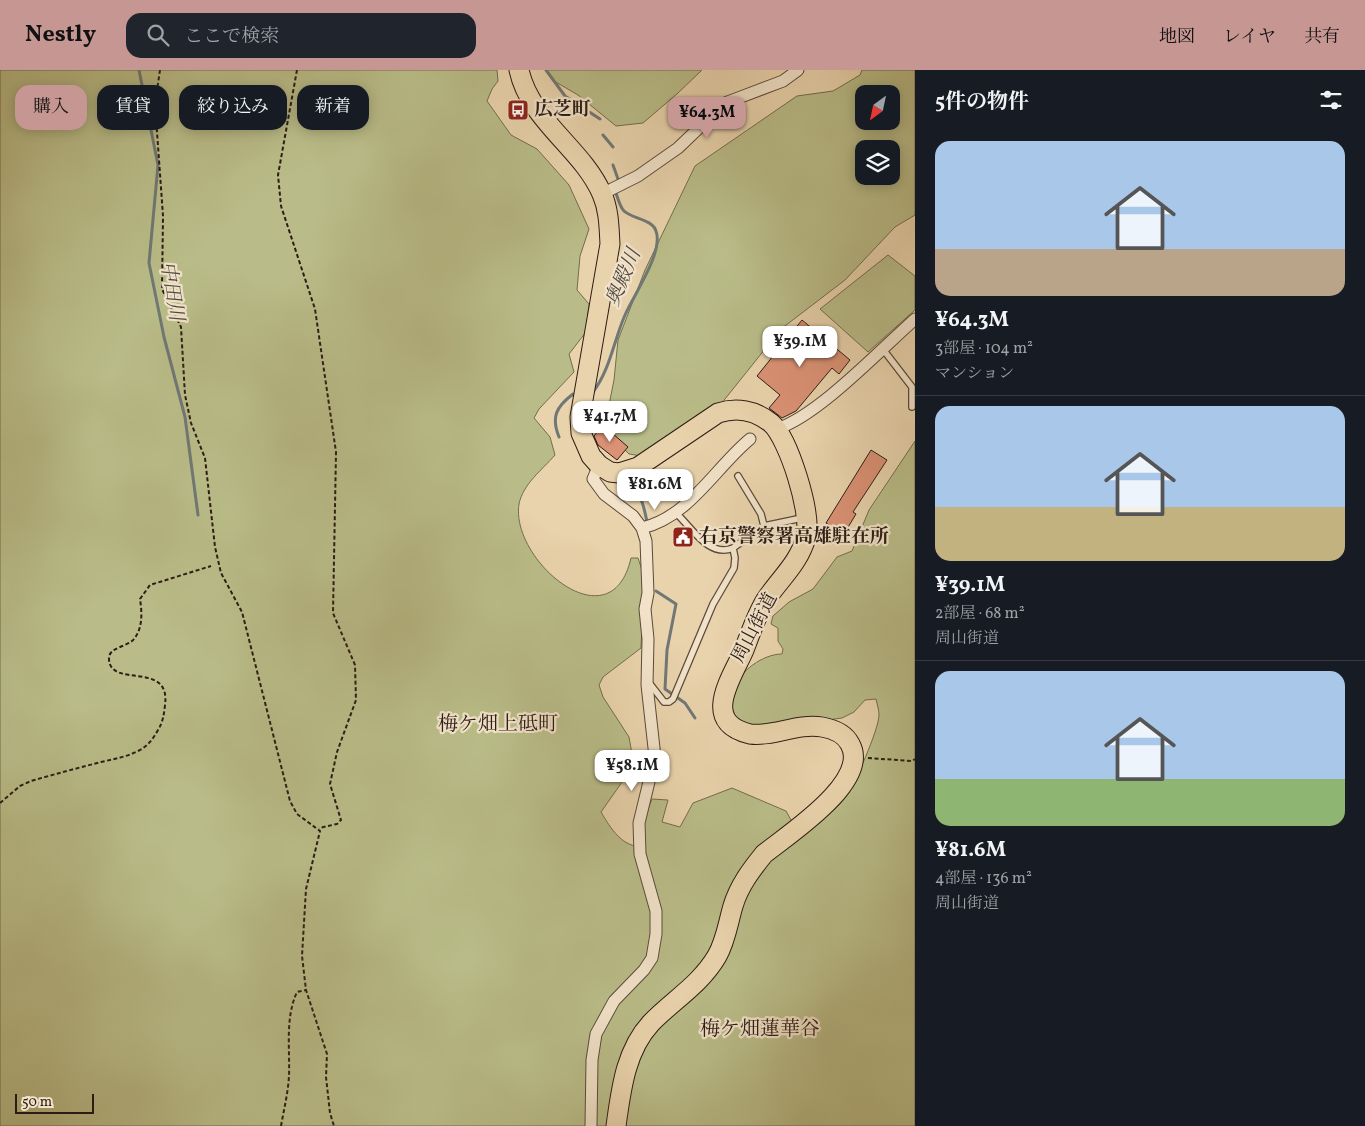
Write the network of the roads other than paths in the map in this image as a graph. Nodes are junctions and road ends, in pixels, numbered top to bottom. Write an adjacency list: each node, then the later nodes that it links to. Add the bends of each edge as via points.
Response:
1 (519, 70): 3 (highway, via 539,112 590,173)
2 (798, 70): 3 (street, via 783,80 726,103 678,148 638,176)
3 (602, 194): 9 (highway, via 610,244 580,417 583,442)
4 (915, 319): 5 (street)
5 (882, 348): 6 (lane, via 912,388); 7 (street, via 794,423)
6 (912, 407)
7 (776, 429): 9 (highway, 周山街道, via 749,411 727,410 638,467 610,472); 12 (highway, 周山街道, via 799,481)
8 (750, 439): 11 (street)
9 (600, 465): 14 (street, via 593,479 597,487 624,507)
10 (738, 476): 13 (lane, via 761,514)
11 (676, 513): 14 (street, via 657,525); 15 (lane, via 707,546 720,551)
12 (807, 517): 13 (lane); 18 (highway, 周山街道, via 808,529 802,548 761,609 723,691 723,708 730,722 750,734 808,727 830,729 846,738 852,749 851,771 837,792 754,866 738,892 726,936 709,969 649,1025 637,1042 626,1068)
13 (764, 526): 15 (lane)
14 (642, 528): 16 (street, via 646,540 648,593 645,609)
15 (733, 548): 16 (lane, via 734,568 713,604 669,702 661,700)
16 (647, 678): 17 (street, via 655,757 639,823 640,854 656,912 655,946 644,970 614,1001 596,1034 592,1060)
17 (591, 1126)
18 (616, 1126)

